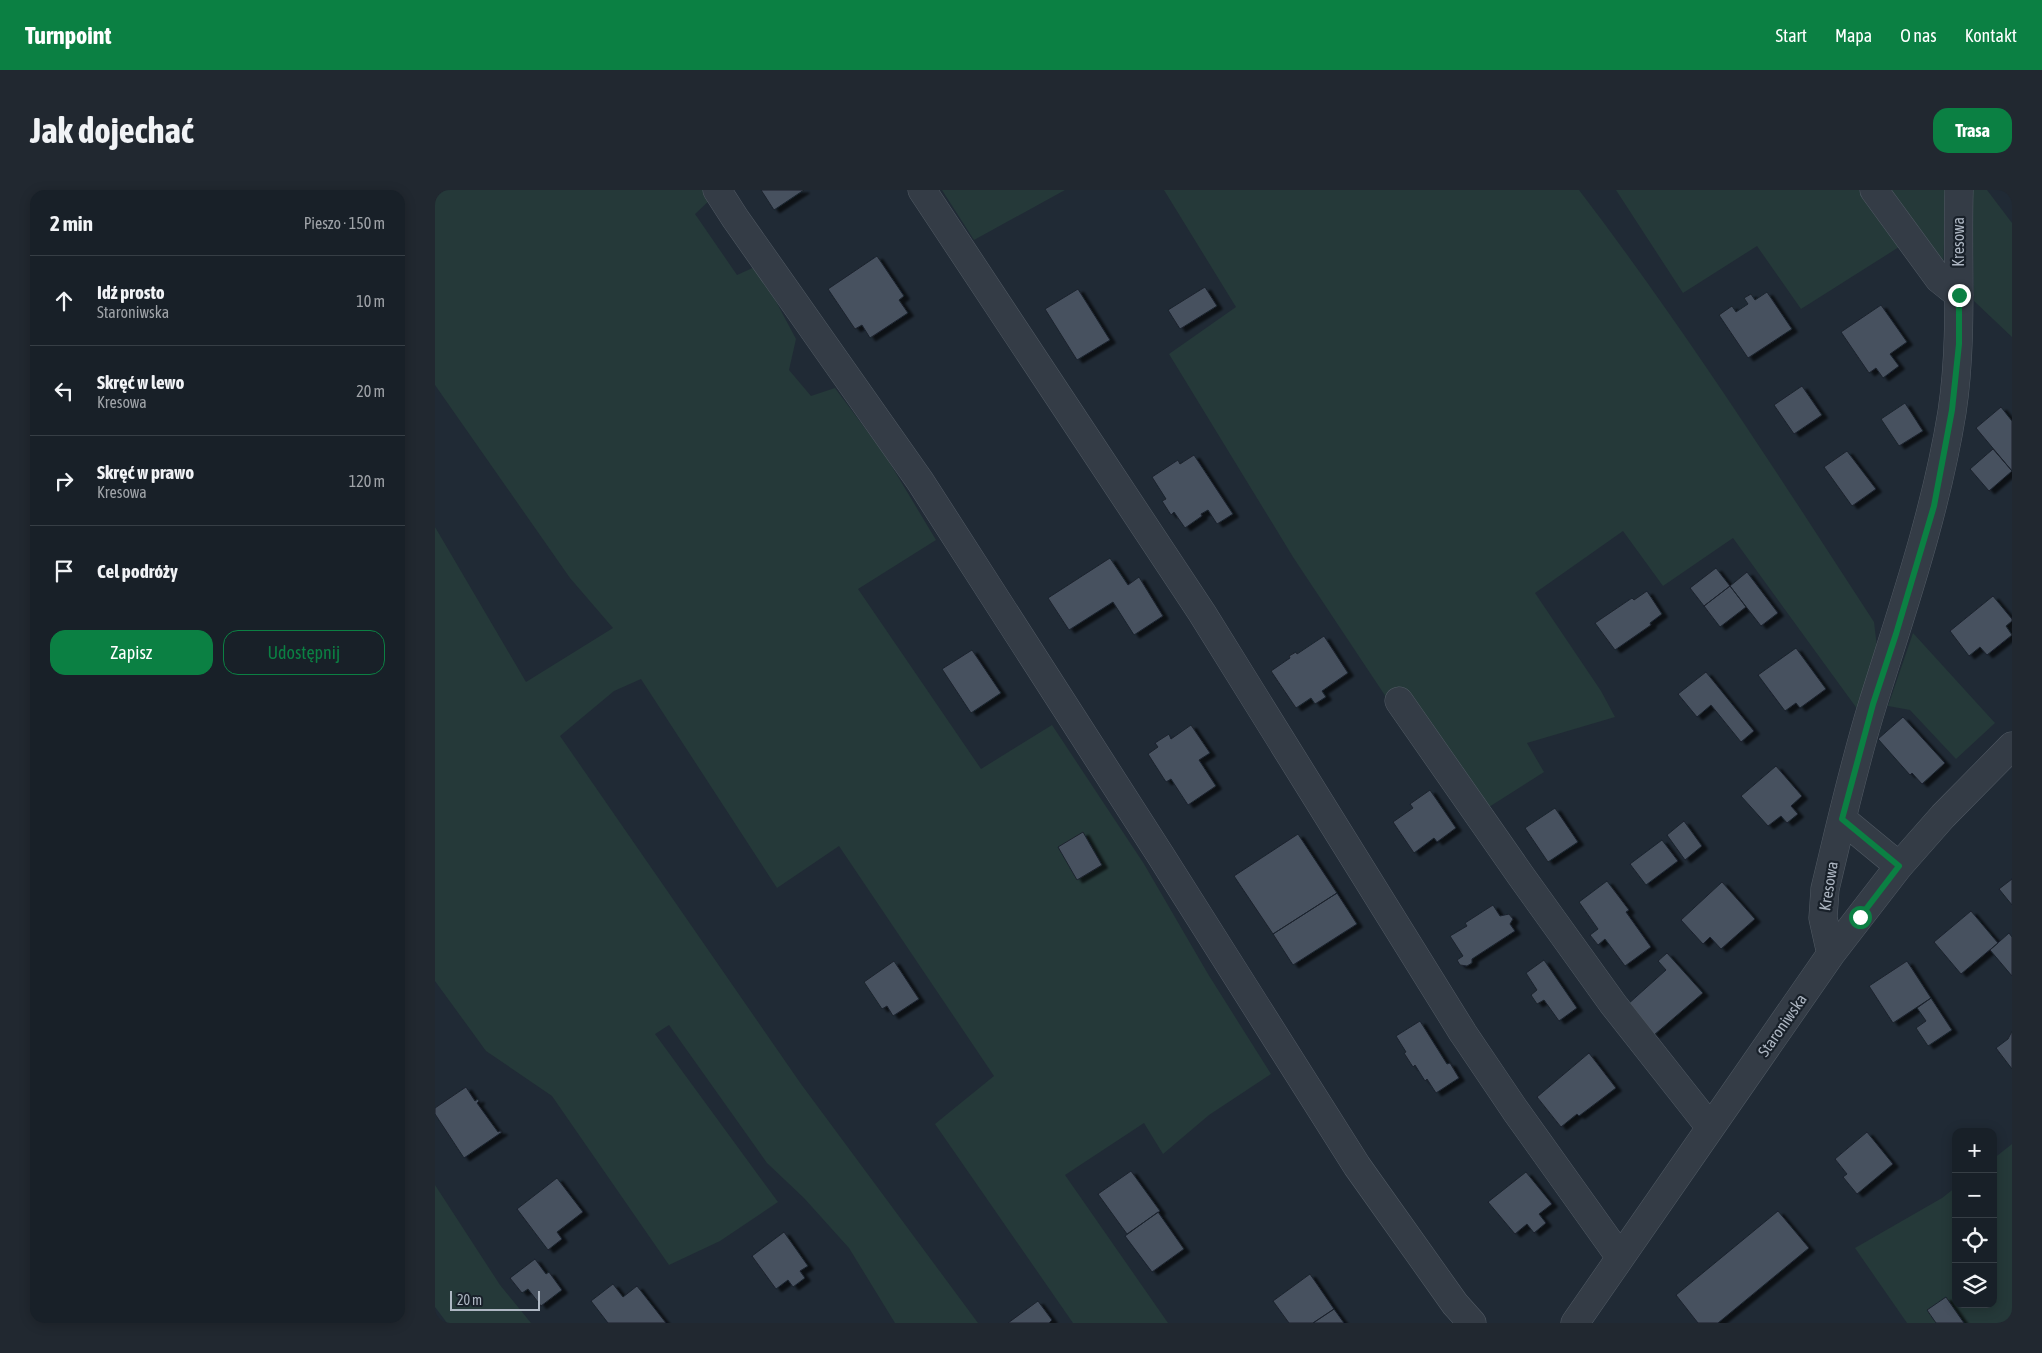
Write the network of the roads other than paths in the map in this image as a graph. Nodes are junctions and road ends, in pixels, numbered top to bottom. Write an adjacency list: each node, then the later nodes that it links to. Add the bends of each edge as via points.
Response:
1 (717, 190): 13 (street, via 920,481 1357,1166)
2 (922, 190): 12 (street, via 1202,613 1463,1033)
3 (1874, 190): 5 (street, via 1939,279)
4 (1959, 190): 5 (street, Kresowa)
5 (1959, 295): 8 (street, Kresowa, via 1959,344 1952,410 1934,506 1873,704)
6 (1399, 701): 11 (street, via 1613,1004)
7 (2012, 746): 9 (street, Staroniwska)
8 (1842, 819): 9 (street); 10 (street, Kresowa, via 1825,889 1823,918)
9 (1899, 866): 10 (street, Staroniwska)
10 (1831, 954): 11 (street, Staroniwska)
11 (1711, 1127): 12 (street, Staroniwska)
12 (1620, 1257): 14 (street, Staroniwska)
13 (1471, 1323)
14 (1575, 1323)

